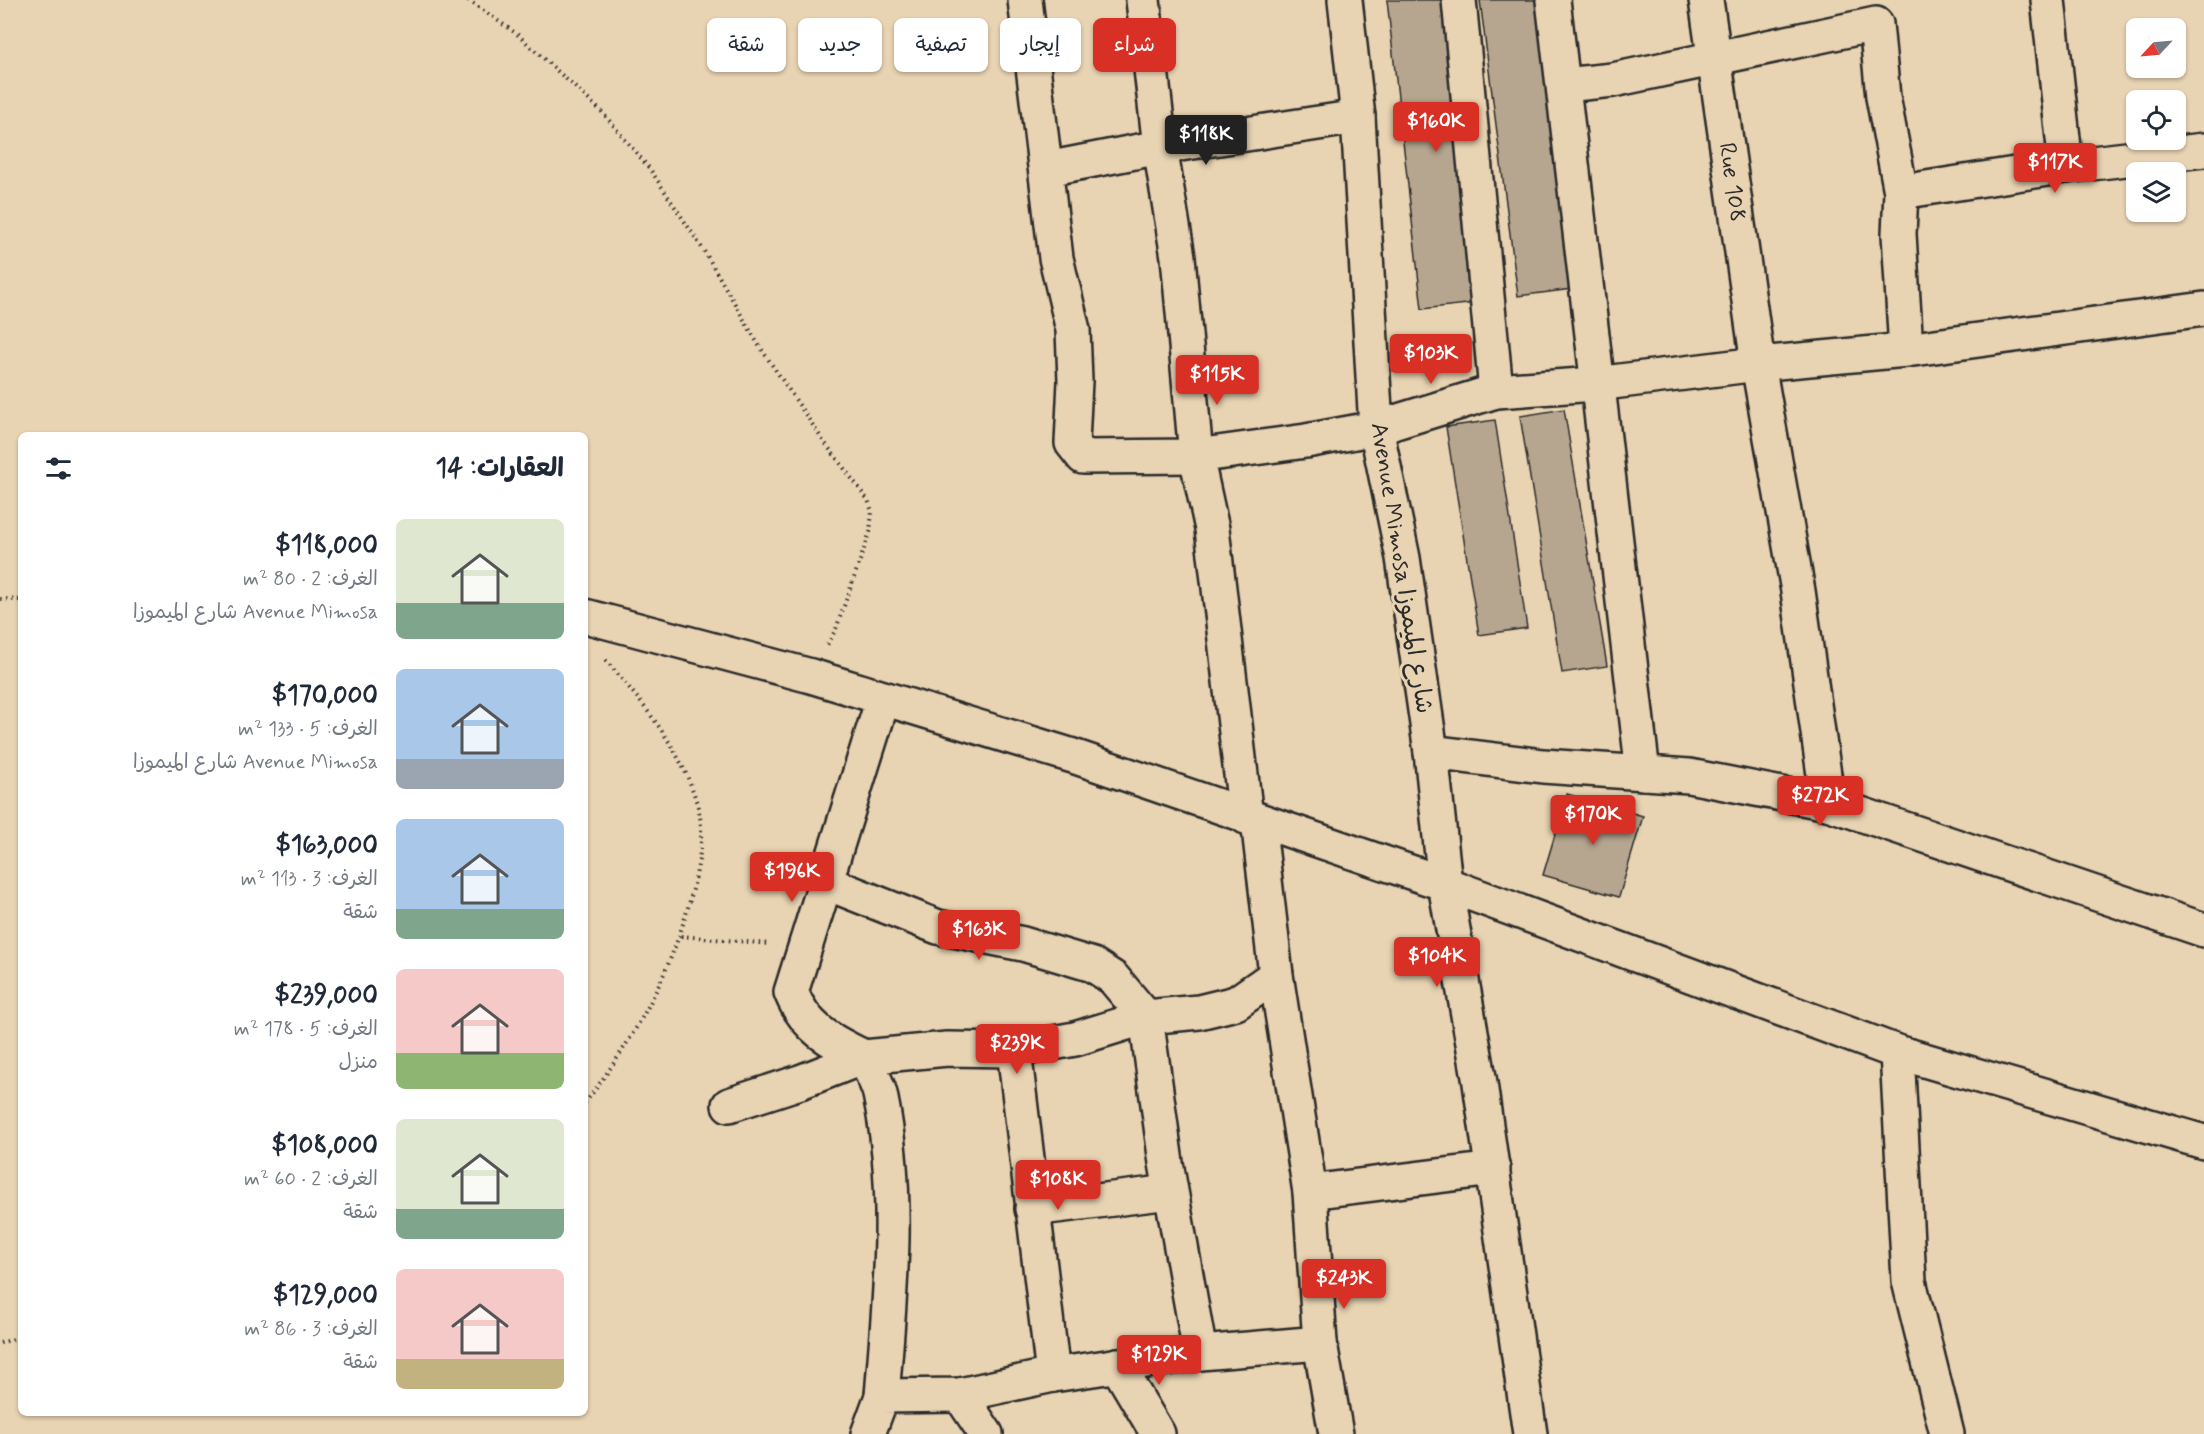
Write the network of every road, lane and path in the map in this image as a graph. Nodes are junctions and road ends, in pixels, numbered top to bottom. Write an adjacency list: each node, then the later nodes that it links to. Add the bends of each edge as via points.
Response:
1 (468, 0): 29 (path, via 517,34 593,104 650,169 706,254 758,344 868,500 872,511 870,531 836,629)
2 (1025, 0): 16 (street)
3 (1143, 0): 13 (street)
4 (1346, 0): 12 (street, Avenue Mimosa شارع الميموزا)
5 (1459, 0): 22 (street)
6 (1553, 0): 11 (street)
7 (1706, 0): 10 (street, Rue 108)
8 (2048, 0): 15 (street)
9 (1874, 12): 10 (street); 17 (street, via 1883,97)
10 (1714, 57): 11 (street, via 1613,80); 20 (street, Rue 108)
11 (1564, 85): 21 (street)
12 (1359, 117): 13 (street); 23 (street, Avenue Mimosa شارع الميموزا)
13 (1160, 147): 16 (street); 24 (street, via 1178,257)
14 (2204, 150): 15 (street)
15 (2066, 166): 17 (street)
16 (1047, 169): 24 (street, via 1056,258 1073,330 1076,381 1072,443 1083,457)
17 (1901, 192): 19 (street, via 1899,234)
18 (2204, 309): 19 (street)
19 (1905, 350): 20 (street)
20 (1758, 364): 21 (street); 33 (street, Rue 108, via 1798,591)
21 (1596, 384): 22 (street); 32 (street)
22 (1496, 391): 23 (street)
23 (1376, 428): 24 (street); 31 (street, Avenue Mimosa شارع الميموزا, via 1402,558)
24 (1196, 456): 34 (street, via 1212,529)
25 (0, 599): 26 (path)
26 (18, 600)
27 (588, 617): 29 (street)
28 (600, 653): 38 (path, via 651,713 682,763 698,808 702,831 697,873)
29 (811, 676): 30 (street)
30 (883, 699): 34 (street, via 1073,756); 35 (street)
31 (1431, 752): 32 (street); 36 (street, Avenue Mimosa شارع الميموزا)
32 (1643, 773): 33 (street, via 1732,782)
33 (1828, 803): 37 (street)
34 (1252, 818): 36 (street); 40 (street)
35 (827, 883): 39 (street); 41 (street, via 939,927 1023,944 1093,965 1113,978)
36 (1445, 884): 43 (street); 48 (street, Avenue Mimosa شارع الميموزا)
37 (2204, 930)
38 (681, 936): 39 (path); 45 (path, via 654,997 619,1059)
39 (807, 947): 44 (street, via 791,992 798,1011 829,1040)
40 (1276, 975): 41 (street, via 1236,1003 1199,1012); 50 (street)
41 (1146, 1017): 42 (street, via 1075,1039); 49 (street)
42 (1014, 1050): 44 (street, via 947,1049); 51 (street)
43 (1897, 1052): 47 (street); 65 (street, via 1909,1281)
44 (864, 1057): 46 (street); 59 (street, via 880,1092 893,1209)
45 (588, 1099)
46 (729, 1106)
47 (2204, 1142)
48 (1493, 1169): 50 (street); 64 (street, Avenue Mimosa شارع الميموزا)
49 (1170, 1192): 51 (street); 55 (street)
50 (1310, 1192): 53 (street)
51 (1032, 1209): 57 (street)
52 (18, 1338): 54 (path)
53 (1320, 1342): 55 (street); 63 (street)
54 (0, 1343)
55 (1200, 1353): 56 (street)
56 (1117, 1365): 57 (street); 62 (street)
57 (1053, 1375): 58 (street)
58 (960, 1395): 59 (street); 61 (street)
59 (882, 1396): 60 (street)
60 (868, 1434)
61 (986, 1434)
62 (1158, 1434)
63 (1336, 1434)
64 (1530, 1434)
65 (1947, 1434)

